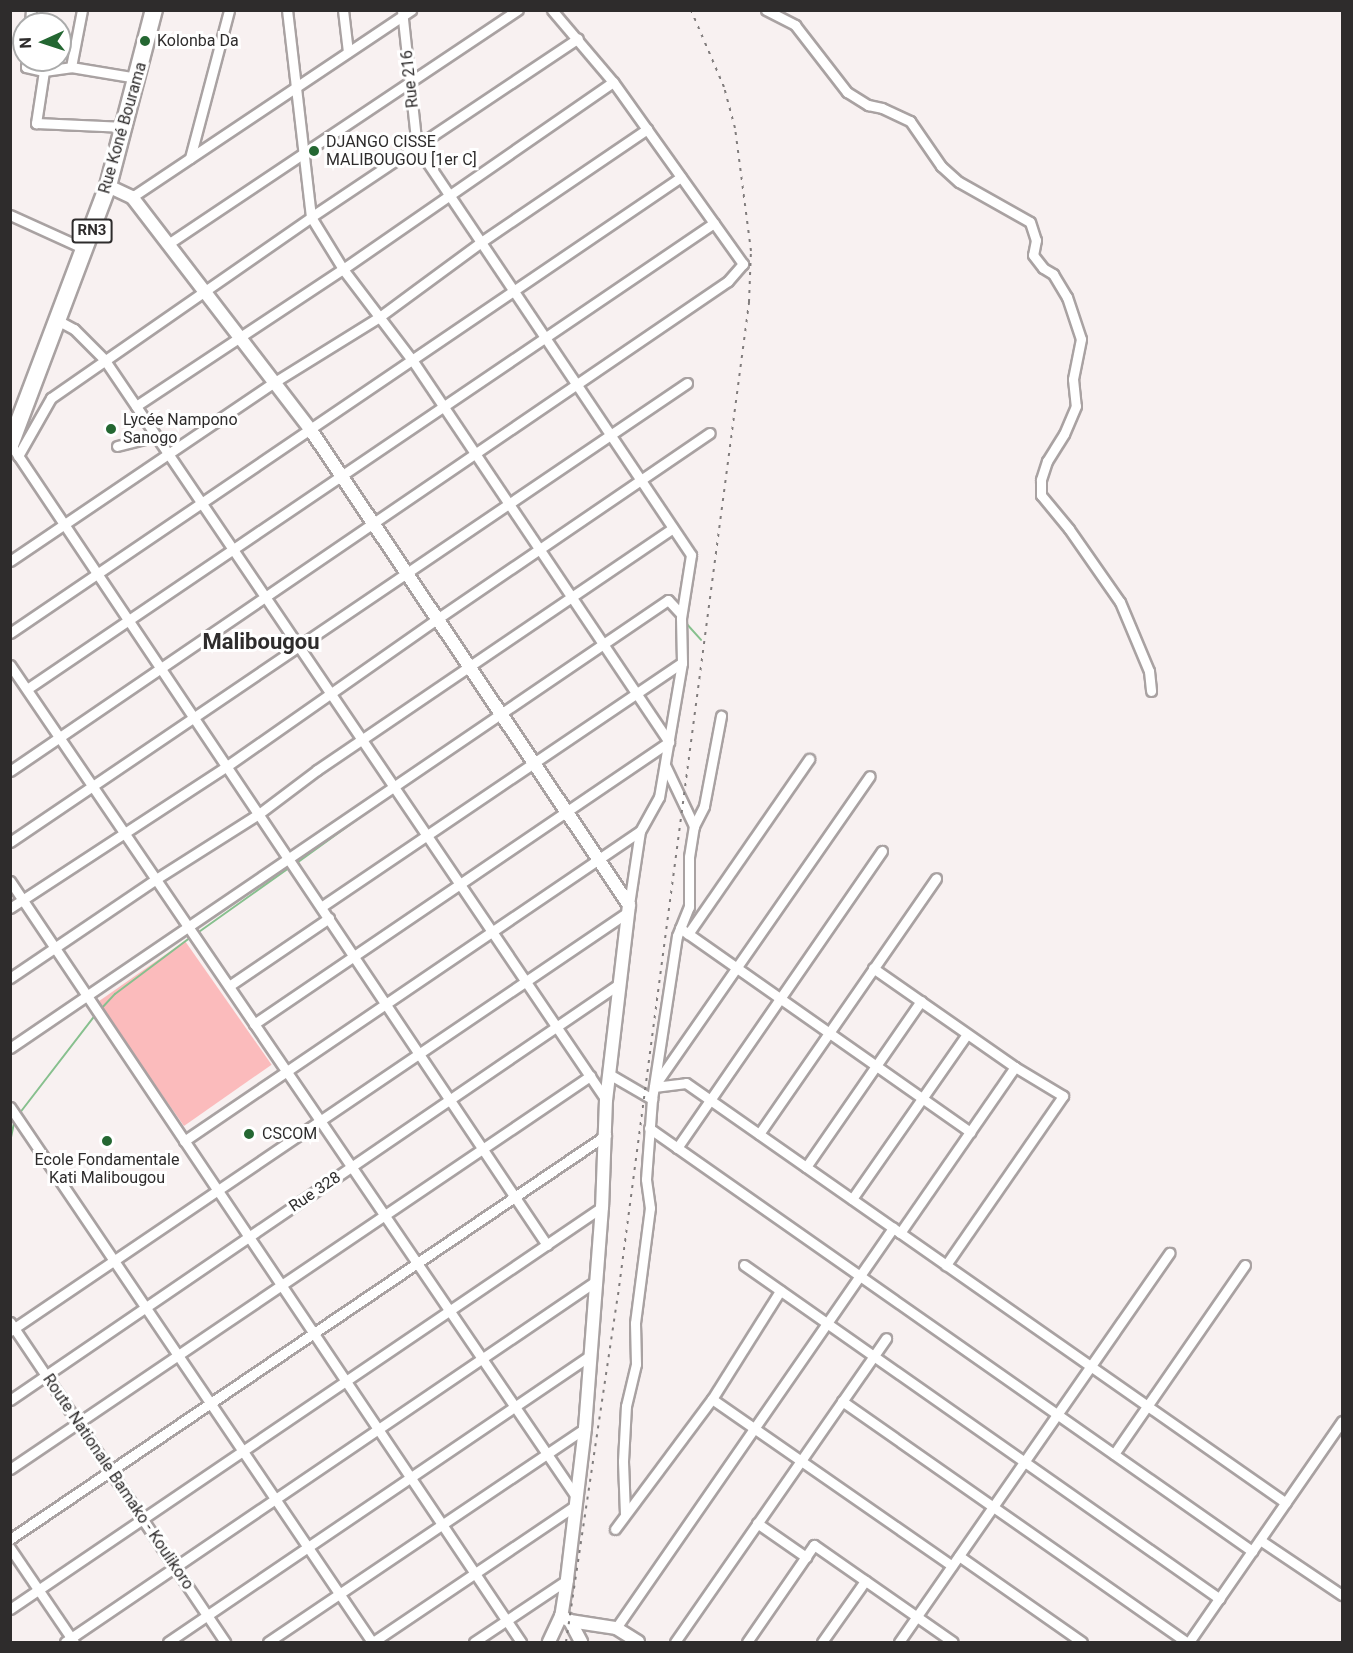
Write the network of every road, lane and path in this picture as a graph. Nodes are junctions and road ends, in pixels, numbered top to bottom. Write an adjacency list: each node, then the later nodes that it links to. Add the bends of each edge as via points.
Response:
1 (82, 10): 12 (street)
2 (154, 10): 15 (highway, Rue Koné Bourama / RN3)
3 (228, 10): 23 (street)
4 (287, 10): 18 (street)
5 (343, 10): 11 (street)
6 (518, 10): 16 (street)
7 (552, 10): 10 (street)
8 (766, 10): 81 (street, via 795,25 847,92 868,105 910,121 941,166 959,182 1030,222 1036,240 1033,255 1053,274 1067,297 1081,339 1072,379 1076,406 1047,461 1041,495 1120,602 1149,671)
9 (405, 12): 11 (street); 16 (street, Rue 216)
10 (578, 38): 17 (street); 21 (street)
11 (348, 52): 18 (street)
12 (72, 62)
13 (72, 67): 15 (street)
14 (44, 72): 19 (street, via 36,123)
15 (137, 78): 19 (highway, Rue Koné Bourama / RN3)
16 (410, 82): 21 (street, Rue 216); 22 (street)
17 (613, 82): 20 (street); 26 (street)
18 (296, 87): 22 (street); 23 (street)
19 (125, 127): 25 (highway, Rue Koné Bourama / RN3)
20 (647, 129): 24 (street); 31 (street)
21 (417, 147): 26 (street); 29 (street)
22 (304, 153): 29 (street); 32 (street)
23 (190, 158): 27 (street)
24 (681, 177): 30 (street); 35 (street)
25 (108, 186): 27 (street); 33 (highway, Rue Koné Bourama / RN3)
26 (449, 194): 31 (street); 34 (street)
27 (132, 197): 32 (street)
28 (10, 215): 33 (street)
29 (311, 217): 34 (street); 36 (street)
30 (714, 223): 40 (street); 45 (street, via 743,264 728,281)
31 (481, 242): 35 (street); 37 (street)
32 (168, 244): 36 (street)
33 (85, 249): 38 (highway, Rue Koné Bourama / RN3)
34 (343, 269): 37 (street); 39 (street)
35 (514, 291): 40 (street); 42 (street)
36 (204, 292): 39 (street); 41 (street)
37 (378, 318): 42 (street); 43 (street)
38 (57, 320): 41 (street, via 74,329); 53 (highway, Rue Koné Bourama / RN3)
39 (238, 337): 43 (street); 46 (street)
40 (545, 338): 45 (street); 47 (street)
41 (104, 359): 46 (street); 53 (street, via 51,398)
42 (412, 360): 47 (street); 48 (street)
43 (273, 383): 48 (street); 55 (street)
44 (687, 383): 50 (street)
45 (576, 384): 50 (street); 54 (street)
46 (136, 406): 51 (street)
47 (444, 407): 54 (street); 56 (street)
48 (310, 429): 56 (street); 58 (street)
49 (710, 433): 57 (street)
50 (610, 435): 57 (street); 59 (street)
51 (156, 436): 52 (street); 55 (street)
52 (117, 446)
53 (13, 449): 61 (street)
54 (475, 453): 59 (street); 60 (street)
55 (168, 454): 58 (street); 61 (street)
56 (341, 476): 60 (street); 64 (street)
57 (641, 480): 62 (street); 63 (street)
58 (202, 503): 64 (street); 67 (street)
59 (509, 504): 63 (street); 66 (street)
60 (373, 523): 66 (street); 68 (street)
61 (64, 524): 65 (street); 67 (street)
62 (673, 528): 69 (street); 70 (street, via 691,555)
63 (539, 549): 69 (street); 71 (street)
64 (233, 550): 68 (street); 72 (street)
65 (10, 561)
66 (406, 573): 71 (street); 75 (street)
67 (97, 574): 72 (street); 73 (street)
68 (265, 596): 75 (street); 78 (street)
69 (571, 597): 74 (street); 79 (street)
70 (681, 614): 74 (street, via 668,600); 76 (street)
71 (437, 619): 79 (street); 83 (street)
72 (129, 621): 78 (street); 80 (street)
73 (10, 633)
74 (604, 645): 82 (street); 84 (street)
75 (299, 646): 83 (street); 86 (street)
76 (682, 663): 82 (street); 89 (street)
77 (10, 665): 80 (street)
78 (160, 667): 86 (street); 87 (street)
79 (469, 667): 84 (street); 88 (street)
80 (27, 689): 87 (street)
81 (1151, 691)
82 (636, 693): 89 (street); 91 (street)
83 (332, 694): 88 (street); 93 (street)
84 (501, 715): 91 (street); 97 (street)
85 (721, 716): 100 (street, via 704,806)
86 (194, 717): 93 (street); 96 (street)
87 (61, 739): 94 (street); 96 (street)
88 (362, 739): 97 (street); 99 (street)
89 (669, 742): 92 (street); 98 (street)
90 (809, 759): 118 (street)
91 (534, 763): 98 (street); 103 (street)
92 (665, 765): 100 (street); 102 (street, via 659,797)
93 (227, 766): 99 (street); 101 (street)
94 (10, 771)
95 (870, 776): 122 (street)
96 (93, 786): 101 (street); 104 (street)
97 (394, 788): 103 (street); 106 (street)
98 (566, 812): 107 (street); 111 (street)
99 (260, 813): 106 (street); 109 (street)
100 (694, 825): 118 (street)
101 (124, 831): 109 (street); 112 (street)
102 (640, 831): 107 (street); 115 (street)
103 (427, 835): 111 (street); 113 (street)
104 (10, 842)
105 (882, 851): 129 (street)
106 (289, 859): 113 (street); 117 (street)
107 (598, 860): 115 (street); 119 (street)
108 (936, 878): 123 (street)
109 (156, 879): 117 (street); 120 (street)
110 (10, 881): 112 (street)
111 (460, 884): 119 (street); 121 (street)
112 (23, 900): 114 (street); 120 (street)
113 (321, 907): 116 (street)
114 (10, 908)
115 (628, 908): 125 (street); 126 (street)
116 (329, 918): 121 (street); 127 (street)
117 (189, 927): 127 (street); 128 (street)
118 (684, 931): 122 (street); 143 (street)
119 (492, 932): 125 (street); 131 (street)
120 (55, 948): 124 (street); 128 (street)
121 (354, 956): 131 (street); 132 (street)
122 (736, 968): 129 (street); 143 (street)
123 (873, 968): 130 (street); 134 (street)
124 (10, 978)
125 (526, 981): 133 (street); 137 (street)
126 (619, 984): 133 (street, Rue 328); 141 (street)
127 (229, 986): 132 (street)
128 (87, 996): 136 (street); 155 (street)
129 (780, 999): 134 (street); 148 (street)
130 (921, 1001): 135 (street); 138 (street)
131 (386, 1004): 137 (street); 140 (street)
132 (254, 1024): 140 (street)
133 (557, 1027): 142 (street); 146 (street, Rue 328)
134 (828, 1033): 138 (street); 153 (street)
135 (967, 1034): 139 (street); 145 (street)
136 (10, 1048)
137 (419, 1053): 146 (street); 150 (street)
138 (876, 1066): 145 (street); 159 (street)
139 (1015, 1067): 152 (street); 172 (street, via 1063,1096)
140 (287, 1071): 150 (street); 155 (street)
141 (609, 1074): 144 (street); 147 (street)
142 (590, 1076): 147 (street); 157 (street)
143 (654, 1088): 144 (street); 148 (street, via 686,1083)
144 (651, 1099): 151 (street)
145 (922, 1099): 152 (street); 162 (street)
146 (450, 1100): 157 (street); 158 (street, Rue 328)
147 (606, 1100): 154 (street)
148 (710, 1100): 153 (street); 156 (street)
149 (12, 1111): 169 (street)
150 (320, 1121): 158 (street); 160 (street)
151 (649, 1128): 156 (street); 215 (street, via 646,1179 650,1208 623,1461)
152 (970, 1132): 165 (street)
153 (759, 1134): 159 (street)
154 (606, 1135): 161 (street); 163 (street)
155 (184, 1141): 160 (street)
156 (677, 1148): 174 (street)
157 (483, 1149): 161 (street); 164 (street)
158 (352, 1167): 164 (street); 166 (street, Rue 328)
159 (806, 1167): 162 (street)
160 (218, 1190): 166 (street); 169 (street)
161 (515, 1196): 167 (street); 170 (street)
162 (852, 1199): 165 (street)
163 (602, 1207): 167 (street); 175 (street)
164 (385, 1215): 170 (street); 176 (street)
165 (897, 1230): 172 (street); 174 (street)
166 (249, 1237): 176 (street); 178 (street, Rue 328)
167 (547, 1245): 179 (street)
168 (1169, 1253): 188 (street)
169 (114, 1261): 178 (street); 181 (street)
170 (417, 1263): 179 (street); 182 (street)
171 (744, 1265): 177 (street)
172 (946, 1265): 188 (street)
173 (1245, 1265): 196 (street)
174 (860, 1276): 180 (street); 197 (street)
175 (596, 1281): 184 (street); 187 (street)
176 (281, 1285): 182 (street); 185 (street)
177 (780, 1291): 180 (street); 191 (street)
178 (145, 1308): 185 (street); 189 (street, Rue 328)
179 (449, 1311): 187 (street); 190 (street)
180 (827, 1323): 186 (street); 201 (street)
181 (12, 1327): 189 (street, Route Nationale Bamako - Koulikoro)
182 (314, 1333): 190 (street); 194 (street)
183 (886, 1338): 186 (street)
184 (591, 1355): 195 (street); 200 (street)
185 (178, 1356): 194 (street); 199 (street)
186 (873, 1356): 193 (street); 207 (street)
187 (481, 1358): 195 (street); 202 (street)
188 (1090, 1366): 196 (street); 197 (street)
189 (46, 1375): 192 (street, Rue 328); 199 (street, Route Nationale Bamako - Koulikoro)
190 (346, 1381): 202 (street); 203 (street)
191 (712, 1399): 201 (street); 215 (street)
192 (10, 1400)
193 (842, 1401): 206 (street); 214 (street)
194 (210, 1404): 203 (street); 209 (street)
195 (514, 1406): 204 (street); 210 (street)
196 (1148, 1406): 205 (street); 213 (street)
197 (1057, 1414): 205 (street); 207 (street)
198 (1342, 1421): 213 (street)
199 (78, 1423): 208 (street); 209 (street, Route Nationale Bamako - Koulikoro)
200 (585, 1428): 204 (street); 212 (street)
201 (755, 1428): 206 (street); 241 (street)
202 (378, 1429): 210 (street); 211 (street)
203 (242, 1452): 211 (street); 216 (street)
204 (546, 1454): 212 (street); 218 (street)
205 (1114, 1454): 224 (street)
206 (801, 1461): 217 (street); 227 (street)
207 (1024, 1462): 214 (street); 235 (street)
208 (10, 1469)
209 (110, 1471): 216 (street, Route Nationale Bamako - Koulikoro); 220 (street)
210 (411, 1478): 218 (street); 223 (street)
211 (274, 1500): 223 (street); 228 (street)
212 (576, 1502): 229 (street); 230 (street)
213 (1286, 1503): 221 (street)
214 (993, 1507): 225 (street); 258 (street)
215 (626, 1514): 219 (street)
216 (142, 1520): 228 (street, Route Nationale Bamako - Koulikoro); 232 (street)
217 (758, 1523): 226 (street); 252 (street)
218 (442, 1525): 229 (street); 233 (street)
219 (615, 1529)
220 (10, 1539)
221 (1260, 1540): 224 (street); 234 (street)
222 (10, 1548): 232 (street)
223 (307, 1548): 233 (street); 237 (street)
224 (1252, 1551): 235 (street)
225 (959, 1556): 227 (street); 257 (street)
226 (806, 1557): 231 (street, via 814,1545); 253 (street)
227 (952, 1566): 238 (street)
228 (176, 1569): 237 (street, Route Nationale Bamako - Koulikoro); 242 (street)
229 (475, 1574): 240 (street); 246 (street)
230 (567, 1580): 239 (street); 240 (street)
231 (865, 1581): 238 (street); 254 (street)
232 (39, 1590): 236 (street); 242 (street)
233 (338, 1595): 245 (street); 246 (street)
234 (1342, 1595)
235 (1220, 1599): 258 (street)
236 (10, 1609)
237 (207, 1616): 243 (street); 244 (street, Route Nationale Bamako - Koulikoro)
238 (917, 1617): 255 (street); 256 (street)
239 (565, 1619): 241 (street); 249 (street); 250 (street)
240 (506, 1621): 247 (street); 248 (street)
241 (616, 1628): 251 (street)
242 (70, 1641)
243 (168, 1642)
244 (225, 1642)
245 (268, 1642)
246 (372, 1642)
247 (474, 1642)
248 (521, 1642)
249 (549, 1642)
250 (581, 1642)
251 (638, 1642)
252 (675, 1642)
253 (747, 1642)
254 (822, 1642)
255 (899, 1642)
256 (953, 1642)
257 (1082, 1642)
258 (1188, 1642)

